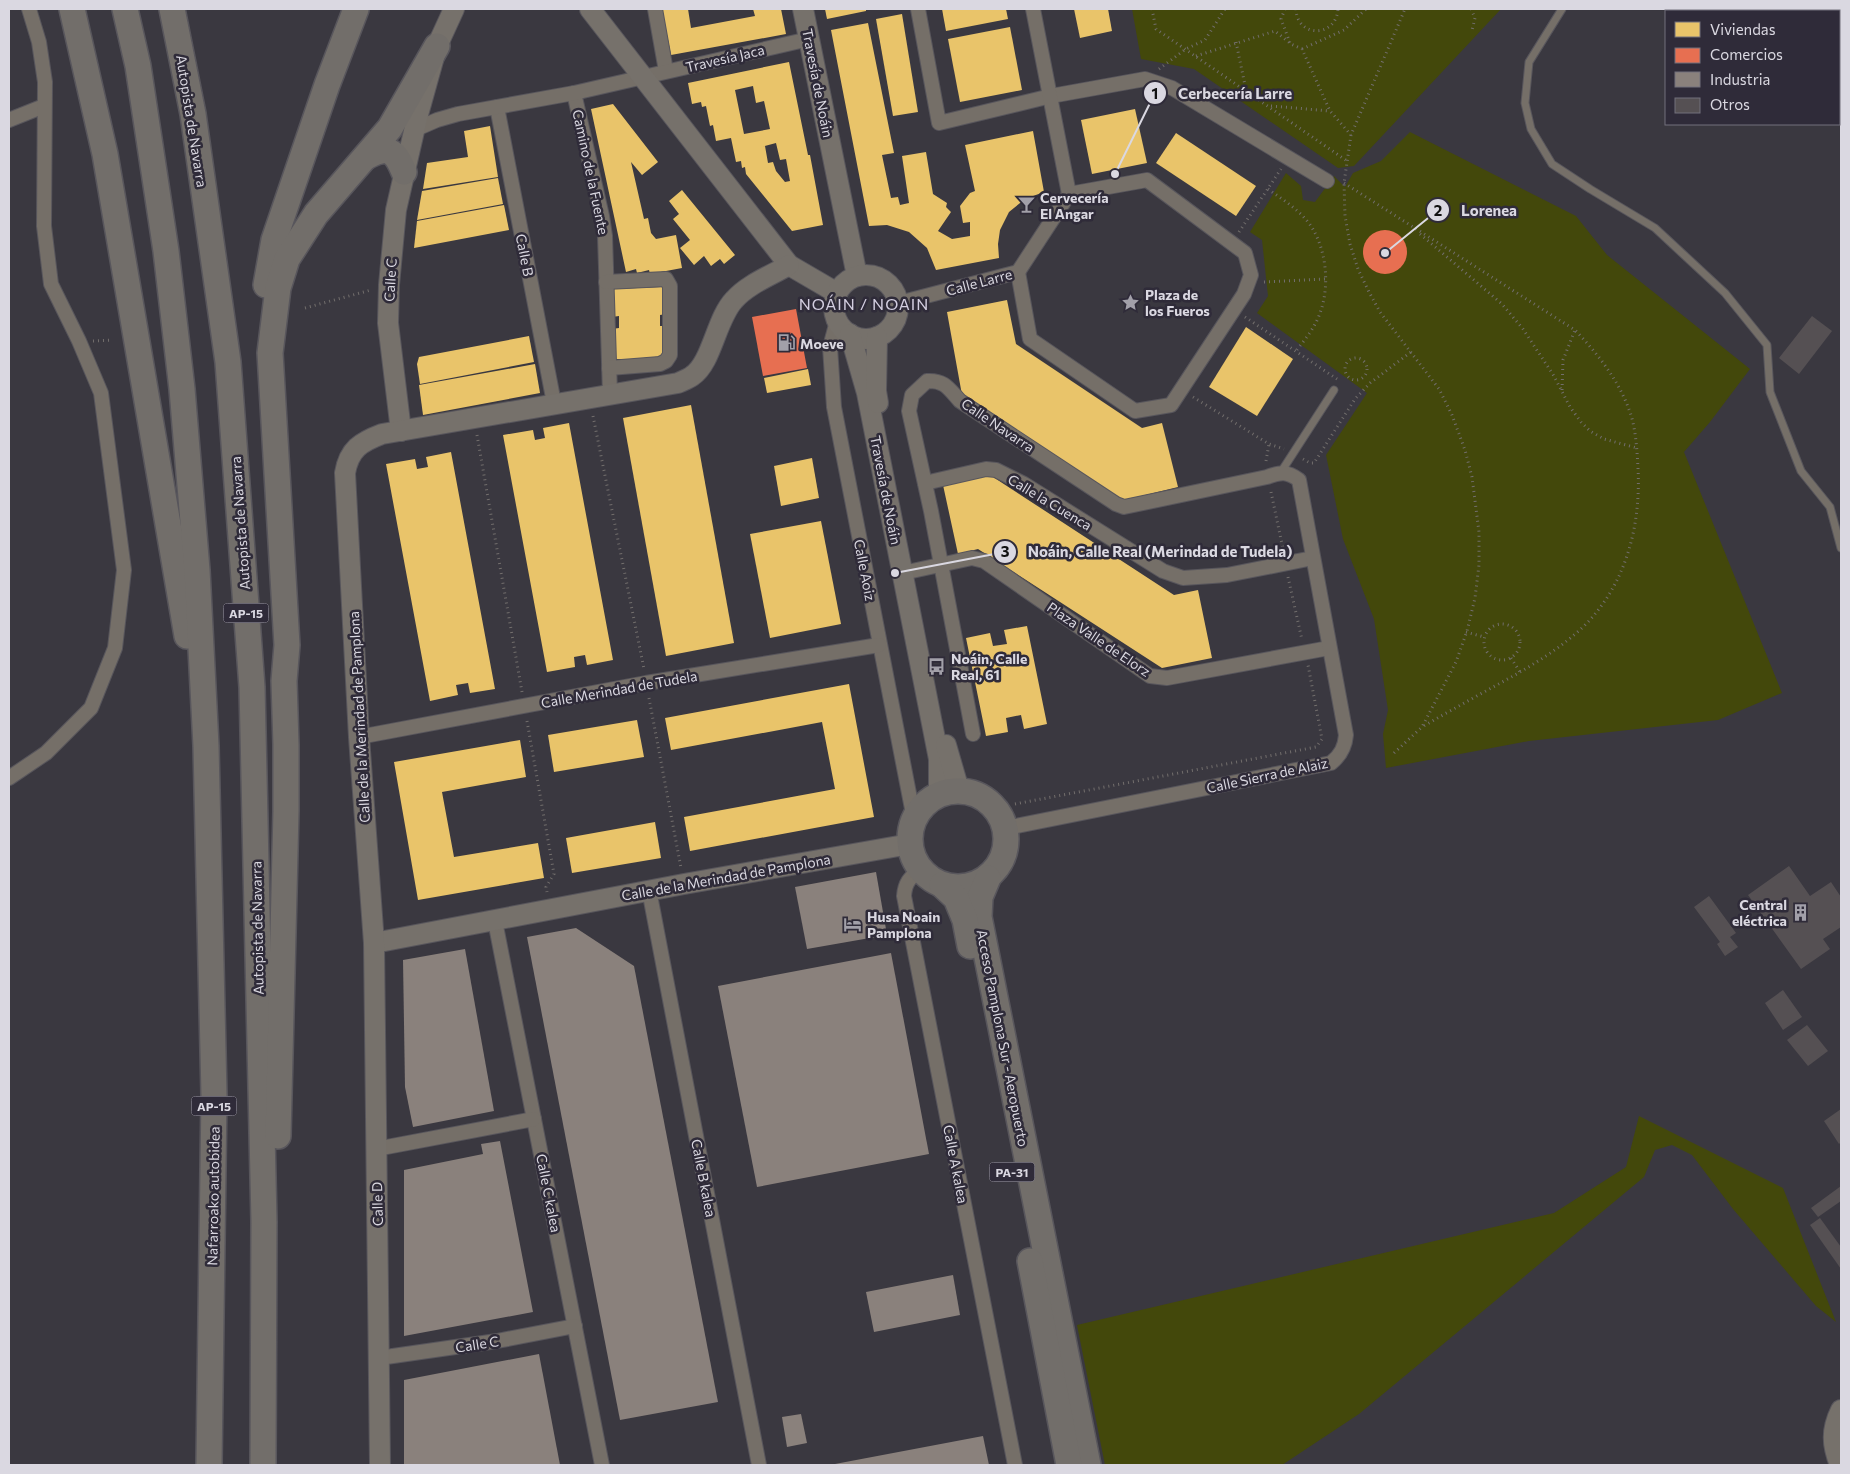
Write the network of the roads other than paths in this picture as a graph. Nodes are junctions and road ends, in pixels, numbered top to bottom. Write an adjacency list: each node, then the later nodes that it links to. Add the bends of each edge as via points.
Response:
1 (29, 9): 19 (street, via 46,82)
2 (72, 9): 51 (highway, via 107,164)
3 (125, 9): 51 (highway, AP-15, via 138,66 166,250 182,389 197,570)
4 (172, 9): 65 (highway, Autopista de Navarra / AP-15, via 193,114 229,372 252,687)
5 (356, 9): 48 (highway, via 274,240 265,288 263,406 277,636)
6 (454, 9): 14 (street, Calle C)
7 (590, 9): 16 (street)
8 (655, 9): 15 (street)
9 (803, 9): 13 (street, Travesía de Noáin)
10 (918, 9): 18 (street, via 940,123)
11 (1034, 9): 18 (street)
12 (1562, 9): 42 (lane, via 1529,62 1525,103 1531,129 1552,164 1655,228 1725,294 1767,345 1770,392 1801,471 1830,507)
13 (809, 39): 15 (street, Travesía Jaca); 29 (street, Travesía de Noáin)
14 (438, 46): 22 (street, Calle C); 23 (highway, via 390,128)
15 (666, 71): 16 (street, Travesía Jaca)
16 (642, 77): 17 (street); 27 (street)
17 (574, 93): 20 (street); 30 (street, Camino de la Fuente, via 602,216)
18 (1051, 96): 25 (street, via 1145,79 1172,88); 26 (street)
19 (44, 106): 21 (street); 52 (street, via 44,226 51,284 101,393 124,570 115,648 91,708 46,753)
20 (497, 107): 22 (street, via 437,120); 38 (street, Calle B)
21 (9, 120)
22 (414, 130): 24 (street, Calle C)
23 (366, 157): 24 (highway, via 378,151 388,151 397,156); 48 (highway, via 316,214 287,259 278,288 270,353 287,645)
24 (404, 172): 39 (street, Calle C, via 396,210 388,323)
25 (1326, 181)
26 (1069, 194): 28 (street, Calle Larre); 28 (street, via 1147,180 1245,253 1251,275 1244,294 1172,405 1135,411 1030,339)
27 (790, 265): 31 (street); 37 (street, Calle de la Merindad de Pamplona, via 735,298 725,311 704,361 693,375 678,383)
28 (1018, 272): 32 (street, Calle Larre)
29 (857, 276): 31 (street); 32 (street, via 866,274 884,280 891,286)
30 (606, 282): 35 (street, Camino de la Fuente); 35 (street, via 666,279 670,286 668,358 660,364)
31 (837, 293): 33 (street, via 834,312)
32 (899, 303): 34 (street, via 894,324)
33 (843, 328): 34 (street, via 858,338); 46 (street, Calle Aoiz, via 830,347 834,407); 53 (street, Travesía de Noáin, via 867,393 939,759)
34 (877, 337): 45 (street, Travesía de Noáin, via 876,391)
35 (609, 368): 37 (street, Camino de la Fuente)
36 (1334, 390): 40 (lane)
37 (610, 394): 38 (street, Calle de la Merindad de Pamplona)
38 (554, 403): 39 (street, Calle de la Merindad de Pamplona)
39 (401, 431): 50 (street, Calle de la Merindad de Pamplona, via 382,434 359,445 350,458 346,474)
40 (1281, 472): 41 (street, Calle Navarra, via 1124,507 960,401 943,383 927,381 912,395 909,411); 43 (street, Calle Sierra de Alaiz, via 1290,473 1299,480)
41 (925, 484): 43 (street, Calle la Cuenca, via 986,469 996,470 1024,484 1163,571 1183,578 1227,574); 44 (street, Calle Navarra)
42 (1841, 548)
43 (1313, 558): 47 (street, Calle Sierra de Alaiz)
44 (941, 566): 45 (street, Plaza Valle de Elorz); 47 (street, Plaza Valle de Elorz, via 972,558 984,561 1150,676 1167,678); 49 (street, Calle Navarra)
45 (912, 570): 53 (street, Travesía de Noáin, via 949,758)
46 (879, 645): 50 (street, Calle Merindad de Tudela); 54 (street, Calle Aoiz)
47 (1329, 648): 55 (street, Calle Sierra de Alaiz, via 1346,735 1341,754 1331,763)
48 (284, 681): 65 (highway, via 286,745 278,1134)
49 (973, 734)
50 (359, 737): 62 (street, Calle de la Merindad de Pamplona)
51 (206, 746): 69 (highway, Nafarroako autobidea / AP-15, via 214,1095)
52 (9, 778)
53 (949, 793): 54 (highway, via 920,809); 55 (highway, via 975,793 989,801 1000,813)
54 (914, 819): 56 (highway)
55 (1006, 828): 58 (highway, via 1004,856)
56 (910, 844): 57 (highway); 60 (street, Calle de la Merindad de Pamplona)
57 (920, 869): 59 (highway); 74 (street, Calle A kalea, via 909,879 904,896)
58 (988, 878): 59 (highway, via 958,888); 76 (highway, Acceso Pamplona Sur - Aeropuerto / PA-31, via 980,897 979,917)
59 (942, 885): 75 (highway, Acceso Pamplona Sur - Aeropuerto / PA-31, via 956,898 964,920)
60 (649, 890): 61 (street, Calle de la Merindad de Pamplona); 73 (street, Calle B kalea)
61 (495, 921): 62 (street, Calle de la Merindad de Pamplona); 63 (street, Calle C kalea)
62 (374, 943): 64 (street, Calle D)
63 (534, 1120): 64 (street); 66 (street, Calle C kalea)
64 (376, 1149): 67 (street, Calle D)
65 (264, 1222): 70 (highway, AP-15)
66 (575, 1326): 67 (street, Calle C); 72 (street, Calle C kalea)
67 (379, 1358): 71 (street, Calle D)
68 (1841, 1410): 77 (street, via 1834,1425 1834,1450)
69 (209, 1465)
70 (263, 1465)
71 (380, 1465)
72 (602, 1465)
73 (759, 1465)
74 (1015, 1465)
75 (1069, 1465)
76 (1088, 1465)
77 (1840, 1465)

